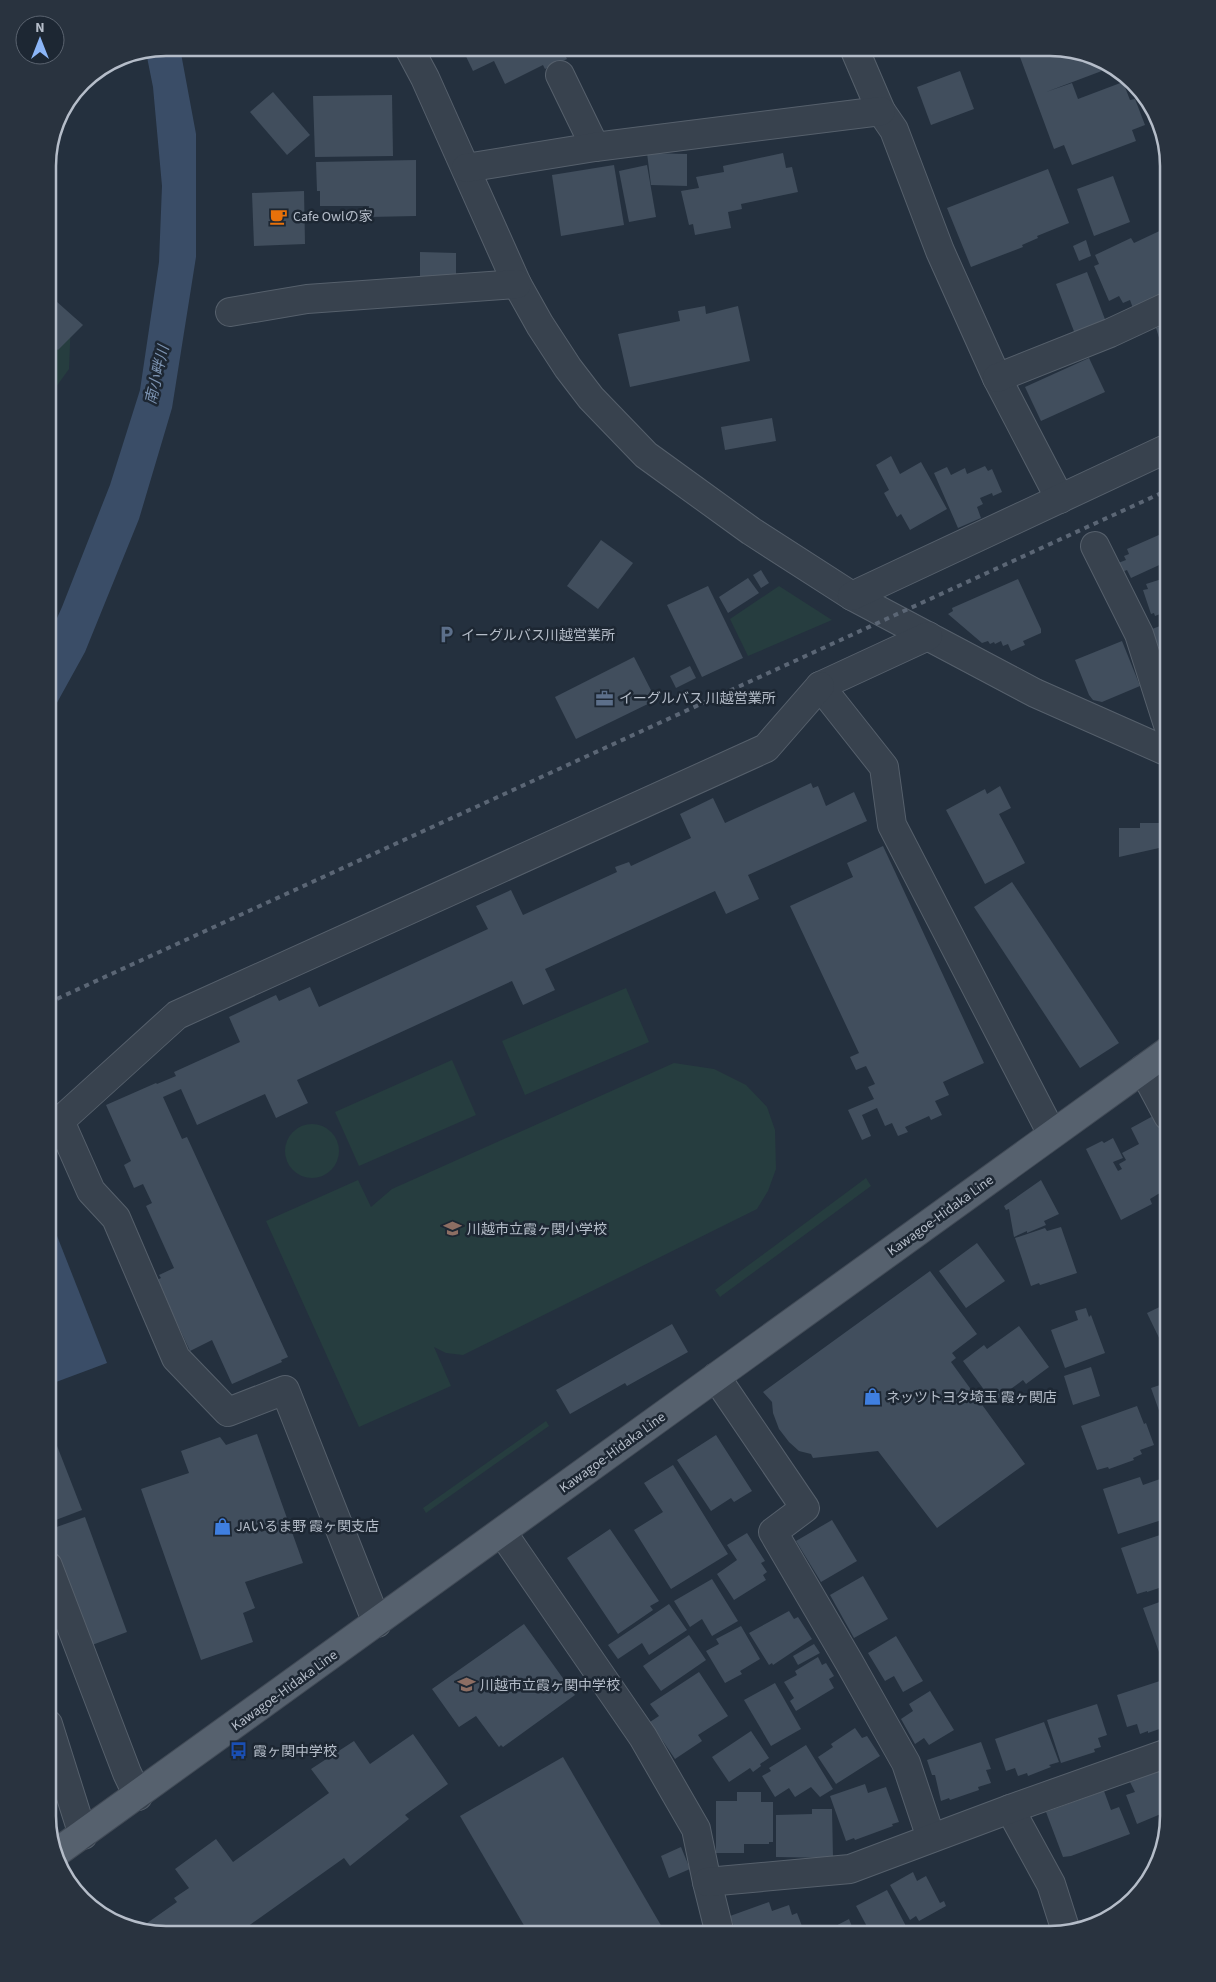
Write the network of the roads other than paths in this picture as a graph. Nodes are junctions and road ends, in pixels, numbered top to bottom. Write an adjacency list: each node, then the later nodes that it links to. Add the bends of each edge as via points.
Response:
1 (413, 56): 6 (street)
2 (857, 56): 4 (street)
3 (560, 75): 5 (street)
4 (881, 111): 5 (street); 10 (street, via 894,130 940,251)
5 (595, 147): 6 (street)
6 (466, 168): 7 (street)
7 (517, 284): 9 (street, via 307,299); 14 (street, via 568,368 591,398 646,455 751,531)
8 (1160, 310): 10 (street)
9 (230, 312)
10 (997, 378): 12 (street)
11 (1160, 452): 12 (street)
12 (1060, 499): 14 (street)
13 (1095, 546): 17 (street, via 1139,634)
14 (852, 596): 15 (street)
15 (928, 636): 16 (street); 18 (street, via 1035,693)
16 (820, 686): 22 (street, via 884,767 892,825); 26 (street, via 766,748 176,1015 60,1121 91,1191 116,1218 176,1358 228,1412 285,1390)
17 (1160, 700)
18 (1160, 748)
19 (1160, 1057): 20 (main road, Kawagoe-Hidaka Line)
20 (1143, 1069): 21 (street); 22 (main road, Kawagoe-Hidaka Line)
21 (1160, 1101)
22 (1052, 1134): 23 (main road, Kawagoe-Hidaka Line)
23 (716, 1377): 24 (main road, Kawagoe-Hidaka Line); 32 (street, via 804,1508 772,1532 906,1763)
24 (502, 1532): 26 (main road, Kawagoe-Hidaka Line); 34 (street, via 643,1737 670,1782 696,1829)
25 (56, 1587): 29 (street)
26 (377, 1623): 29 (main road, Kawagoe-Hidaka Line)
27 (1160, 1756): 30 (street)
28 (56, 1786): 31 (street)
29 (138, 1796): 31 (main road, Kawagoe-Hidaka Line)
30 (1010, 1809): 32 (street); 35 (street, via 1051,1884)
31 (82, 1835): 33 (main road, Kawagoe-Hidaka Line)
32 (932, 1838): 34 (street, via 850,1869)
33 (61, 1849)
34 (707, 1882): 36 (street)
35 (1064, 1925)
36 (718, 1926)

